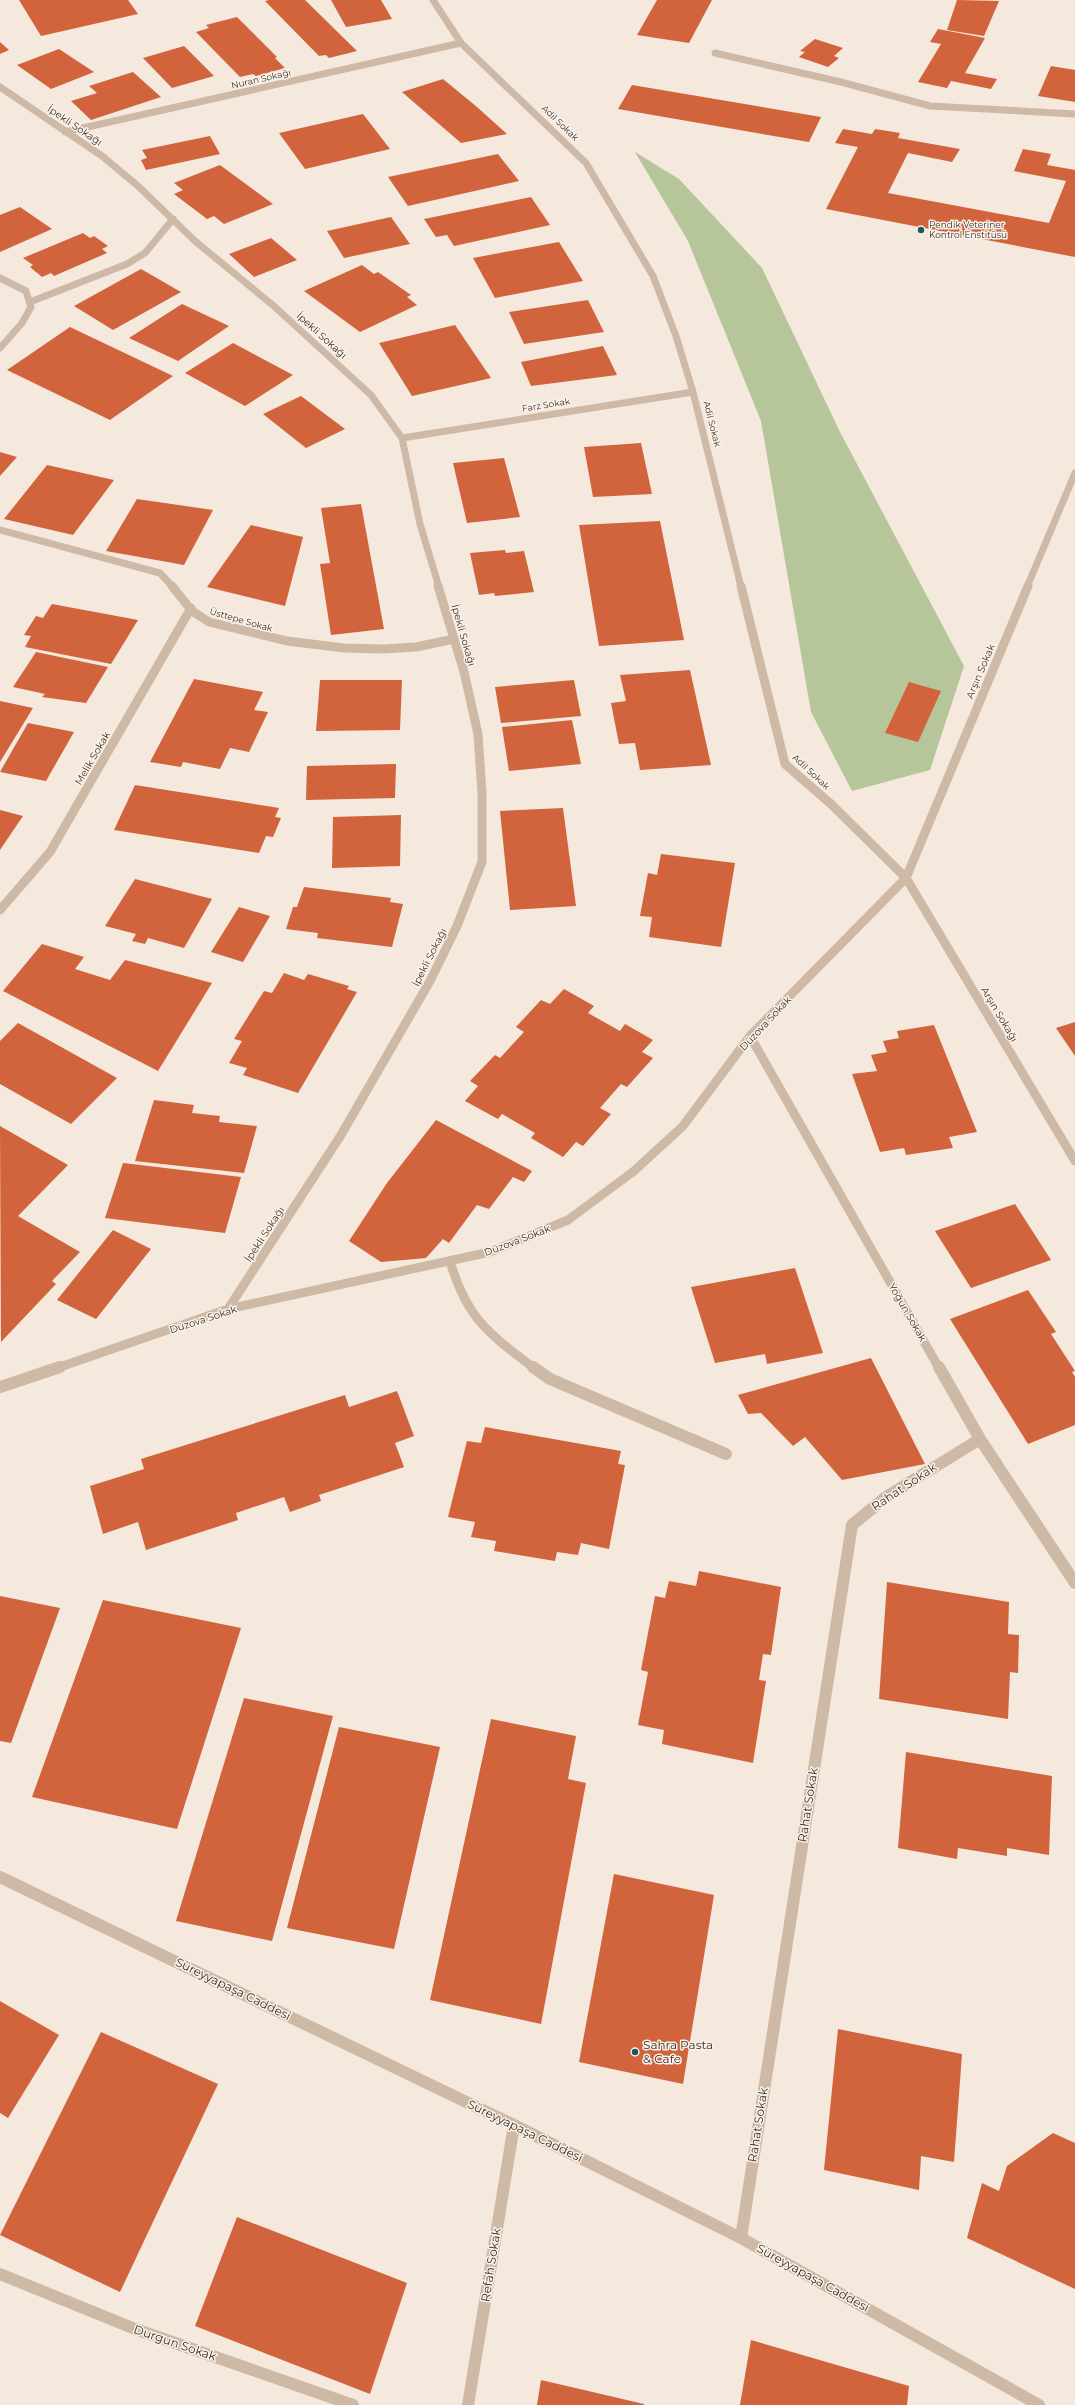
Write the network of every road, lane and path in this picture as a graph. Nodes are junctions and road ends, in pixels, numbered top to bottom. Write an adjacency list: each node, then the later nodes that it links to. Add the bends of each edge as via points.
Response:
1 (433, 0): 2 (street, Adil Sokak)
2 (461, 43): 6 (street, Nuran Sokağı); 11 (street, Adil Sokak, via 586,163 653,276 676,336)
3 (715, 53): 5 (street, via 841,82 930,106)
4 (0, 88): 6 (street, İpekli Sokağı)
5 (1075, 114)
6 (65, 132): 7 (street, İpekli Sokağı, via 102,156)
7 (173, 220): 9 (street, via 145,253 127,264); 12 (street, İpekli Sokağı, via 275,307 371,395)
8 (0, 278): 9 (street, via 26,291)
9 (30, 302): 10 (street, via 31,307 22,323)
10 (0, 348)
11 (693, 392): 12 (street, Farz Sokak); 17 (street, Adil Sokak, via 785,764 831,804)
12 (402, 438): 16 (street, İpekli Sokağı, via 420,524)
13 (1075, 473): 17 (street, Arşın Sokak)
14 (0, 530): 15 (street, Üsttepe Sokak, via 160,573 172,583)
15 (191, 608): 16 (street, Üsttepe Sokak, via 197,616 208,622 320,647 362,650 405,648); 18 (street, Melik Sokak, via 50,852)
16 (454, 639): 22 (street, İpekli Sokağı, via 478,734 482,793 482,862 457,926 430,981 341,1135)
17 (906, 878): 19 (street, Düzova Sokak); 20 (street, Arşın Sokağı)
18 (0, 910)
19 (750, 1036): 21 (street, Düzova Sokak, via 683,1126 634,1171 568,1220 490,1252); 24 (street, Yoğun Sokak)
20 (1075, 1161)
21 (450, 1261): 22 (street, Düzova Sokak); 25 (street, via 465,1303 478,1321 497,1340 550,1379)
22 (228, 1310): 23 (street, Düzova Sokak)
23 (0, 1387)
24 (980, 1439): 26 (street, Yoğun Sokak); 29 (street, Rahat Sokak, via 886,1497 852,1526)
25 (726, 1454)
26 (1075, 1583)
27 (0, 1877): 28 (street, Süreyyapaşa Caddesi)
28 (514, 2125): 29 (street, Süreyyapaşa Caddesi); 32 (street, Refah Sokak)
29 (741, 2238): 33 (street, Süreyyapaşa Caddesi)
30 (0, 2274): 31 (street, Durgun Sokak, via 135,2329)
31 (353, 2405)
32 (468, 2405)
33 (1039, 2405)

